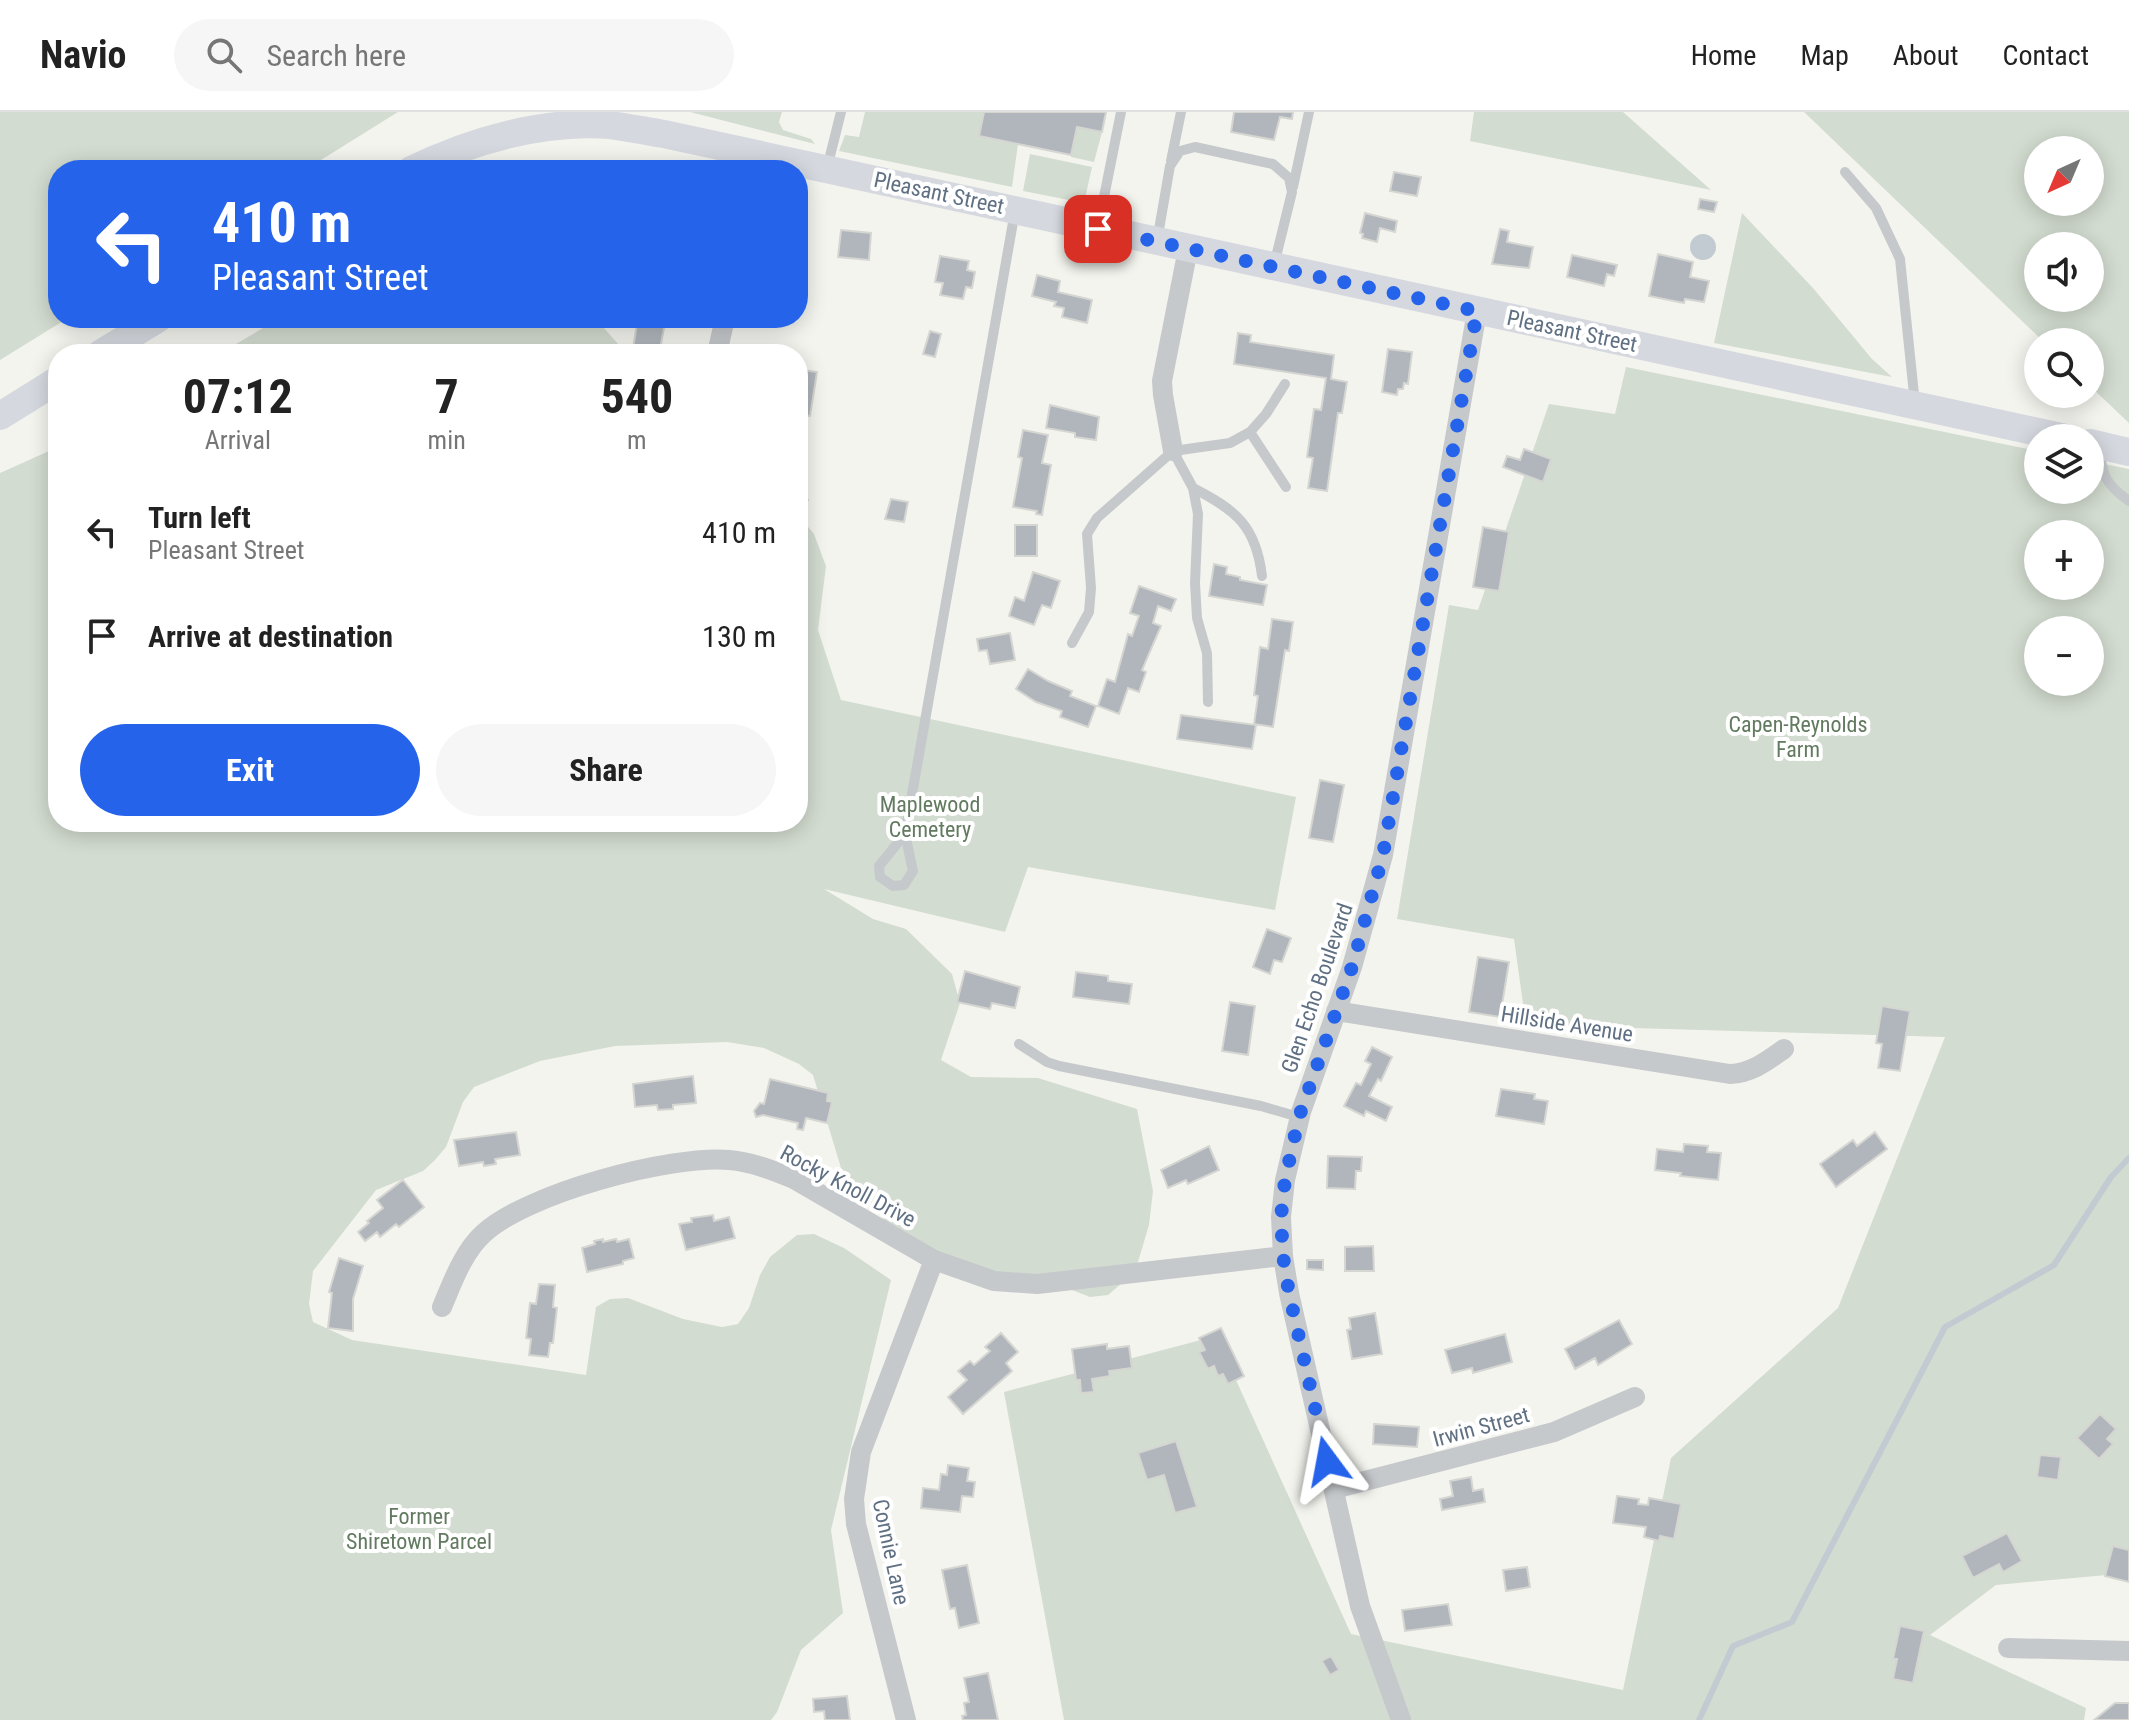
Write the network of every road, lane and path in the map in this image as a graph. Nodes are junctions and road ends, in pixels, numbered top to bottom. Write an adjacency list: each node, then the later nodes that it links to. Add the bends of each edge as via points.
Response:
1 (841, 112): 10 (lane)
2 (1121, 112): 14 (lane)
3 (1181, 112): 8 (lane)
4 (1309, 112): 12 (lane)
5 (610, 119): 6 (main road, Pleasant Street, via 503,137); 7 (main road, Pleasant Street)
6 (434, 160)
7 (748, 160)
8 (1170, 166): 12 (lane, via 1187,148 1273,164 1289,178); 15 (lane)
9 (808, 168): 10 (main road, Pleasant Street)
10 (826, 170): 13 (main road, Pleasant Street)
11 (1845, 172): 23 (lane, via 1876,208 1900,259)
12 (1292, 192): 17 (lane)
13 (1015, 209): 14 (main road, Pleasant Street); 37 (lane)
14 (1098, 229): 15 (main road, Pleasant Street)
15 (1157, 242): 16 (main road, Pleasant Street)
16 (1188, 249): 17 (main road, Pleasant Street); 28 (street, via 1162,381)
17 (1273, 267): 18 (main road, Pleasant Street)
18 (1477, 311): 23 (main road, Pleasant Street); 38 (street, Glen Echo Boulevard, via 1386,841)
19 (143, 328): 20 (main road)
20 (116, 344)
21 (1285, 384): 26 (lane)
22 (48, 386): 24 (main road)
23 (1915, 405): 25 (main road, Pleasant Street)
24 (0, 416)
25 (2024, 429)
26 (1250, 432): 28 (lane, via 1230,443); 31 (lane)
27 (2104, 446): 29 (main road)
28 (1173, 451): 32 (lane); 35 (lane, via 1117,498 1087,534 1089,612)
29 (2129, 452)
30 (2104, 477): 33 (lane)
31 (1286, 487)
32 (1193, 488): 34 (lane, via 1234,511 1244,523); 36 (lane, via 1198,514 1197,618 1207,653)
33 (2129, 501)
34 (1262, 576)
35 (1072, 643)
36 (1208, 702)
37 (905, 834): 37 (lane, via 879,866 880,877 893,886 909,881 913,871)
38 (1336, 1011): 40 (street, Hillside Avenue, via 1730,1074 1755,1069); 41 (street, Glen Echo Boulevard)
39 (1019, 1044): 41 (lane, via 1059,1066)
40 (1784, 1049)
41 (1299, 1117): 42 (street, Glen Echo Boulevard, via 1285,1180)
42 (1283, 1256): 43 (street, Rocky Knoll Drive, via 1037,1284 994,1281); 46 (street, Glen Echo Boulevard)
43 (934, 1260): 44 (street, Rocky Knoll Drive, via 782,1174 751,1163 699,1160 617,1175 510,1214 482,1235 467,1255); 49 (street, Connie Lane, via 861,1452 854,1499)
44 (442, 1307)
45 (1635, 1397): 46 (street, Irwin Street, via 1542,1436)
46 (1334, 1489): 50 (street, Glen Echo Boulevard, via 1367,1629)
47 (2008, 1648): 48 (street)
48 (2129, 1651)
49 (906, 1720)
50 (1401, 1720)

